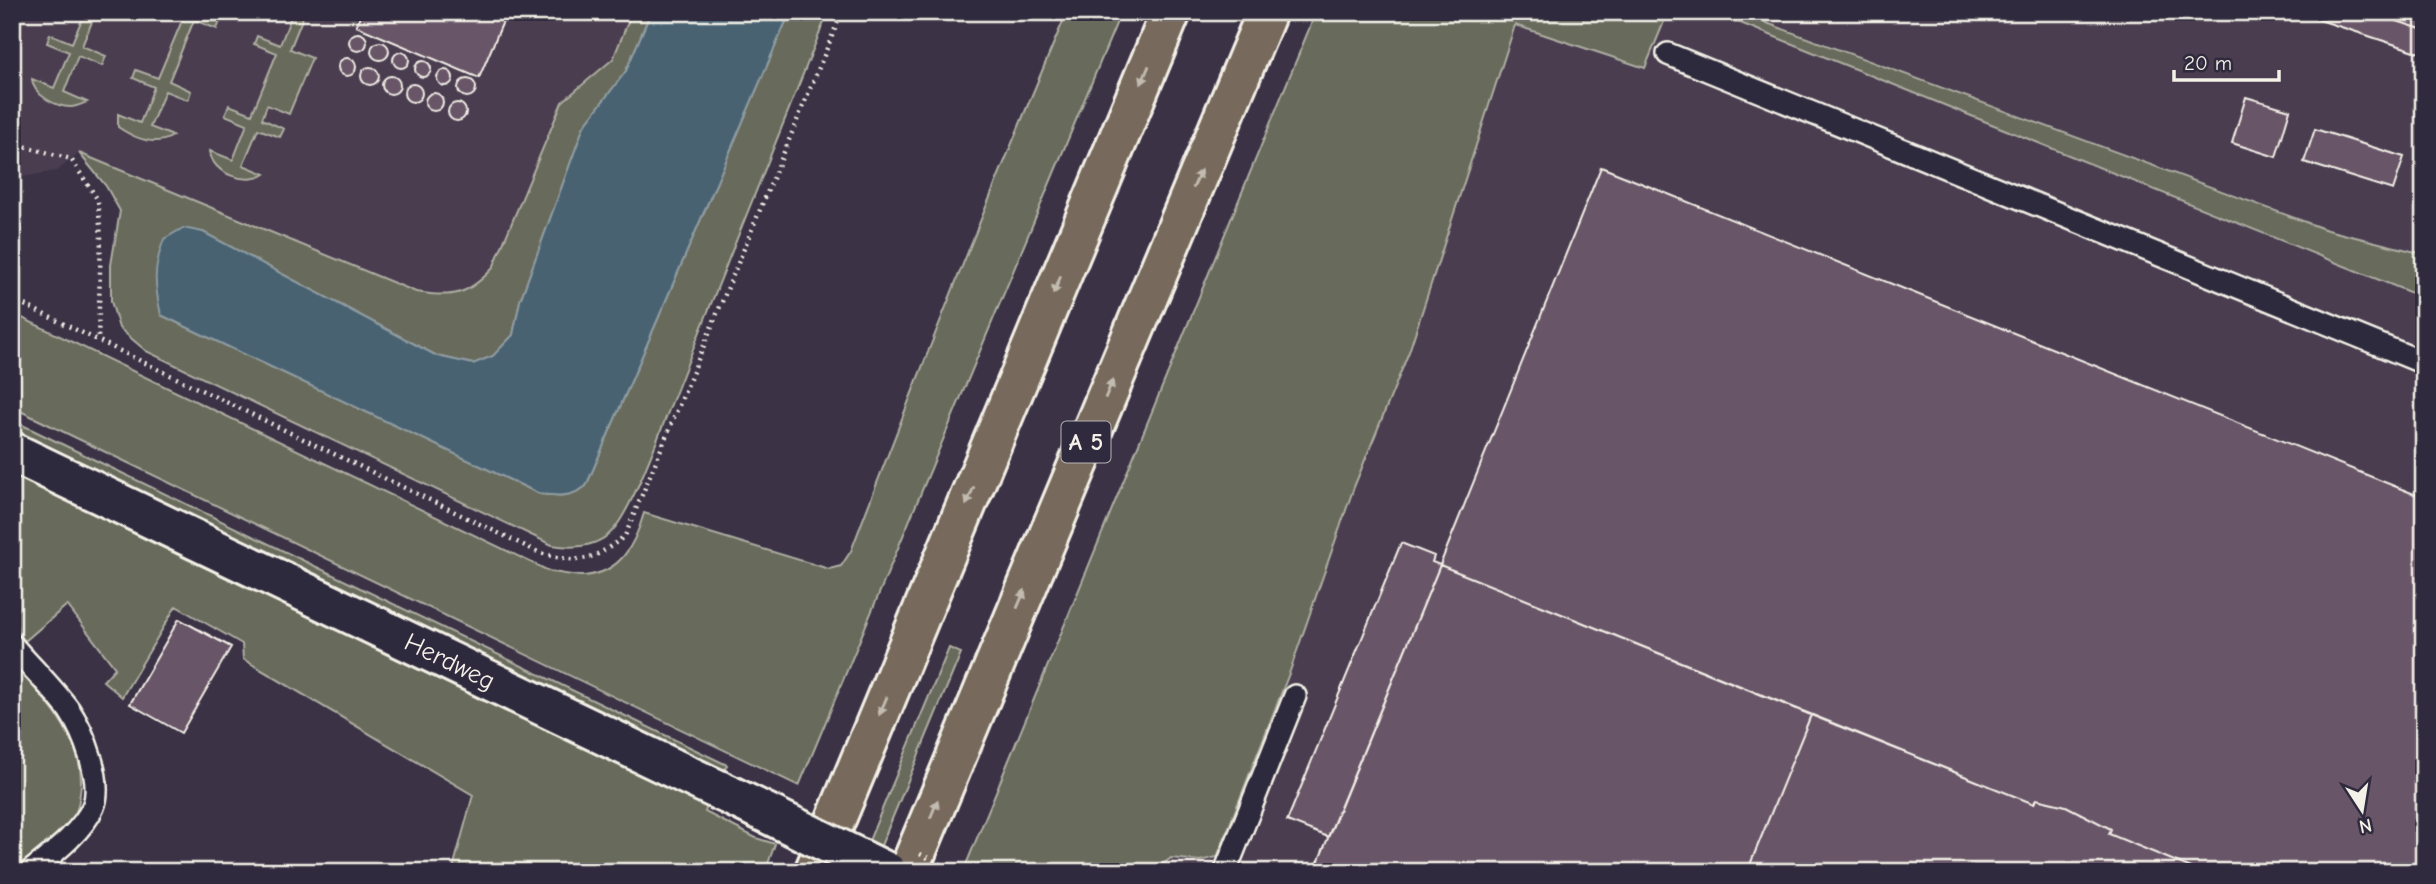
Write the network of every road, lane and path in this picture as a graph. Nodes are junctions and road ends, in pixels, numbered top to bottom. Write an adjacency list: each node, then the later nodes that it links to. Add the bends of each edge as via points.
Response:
1 (842, 12): 7 (path, via 625,536 599,556 571,561 540,553)
2 (1171, 12): 13 (highway, one-way to 13)
3 (1267, 12): 15 (highway, A 5, one-way to 3)
4 (1668, 54): 8 (lane)
5 (12, 143): 7 (path, via 71,159 98,200)
6 (12, 299): 7 (path)
7 (98, 339)
8 (2424, 363)
9 (12, 452): 14 (main road, Herdweg, bridge)
10 (12, 645): 12 (lane, via 69,711 89,751 95,781 94,806 66,844)
11 (1295, 696): 16 (lane)
12 (30, 872)
13 (814, 872)
14 (887, 872)
15 (908, 872)
16 (1225, 872)

